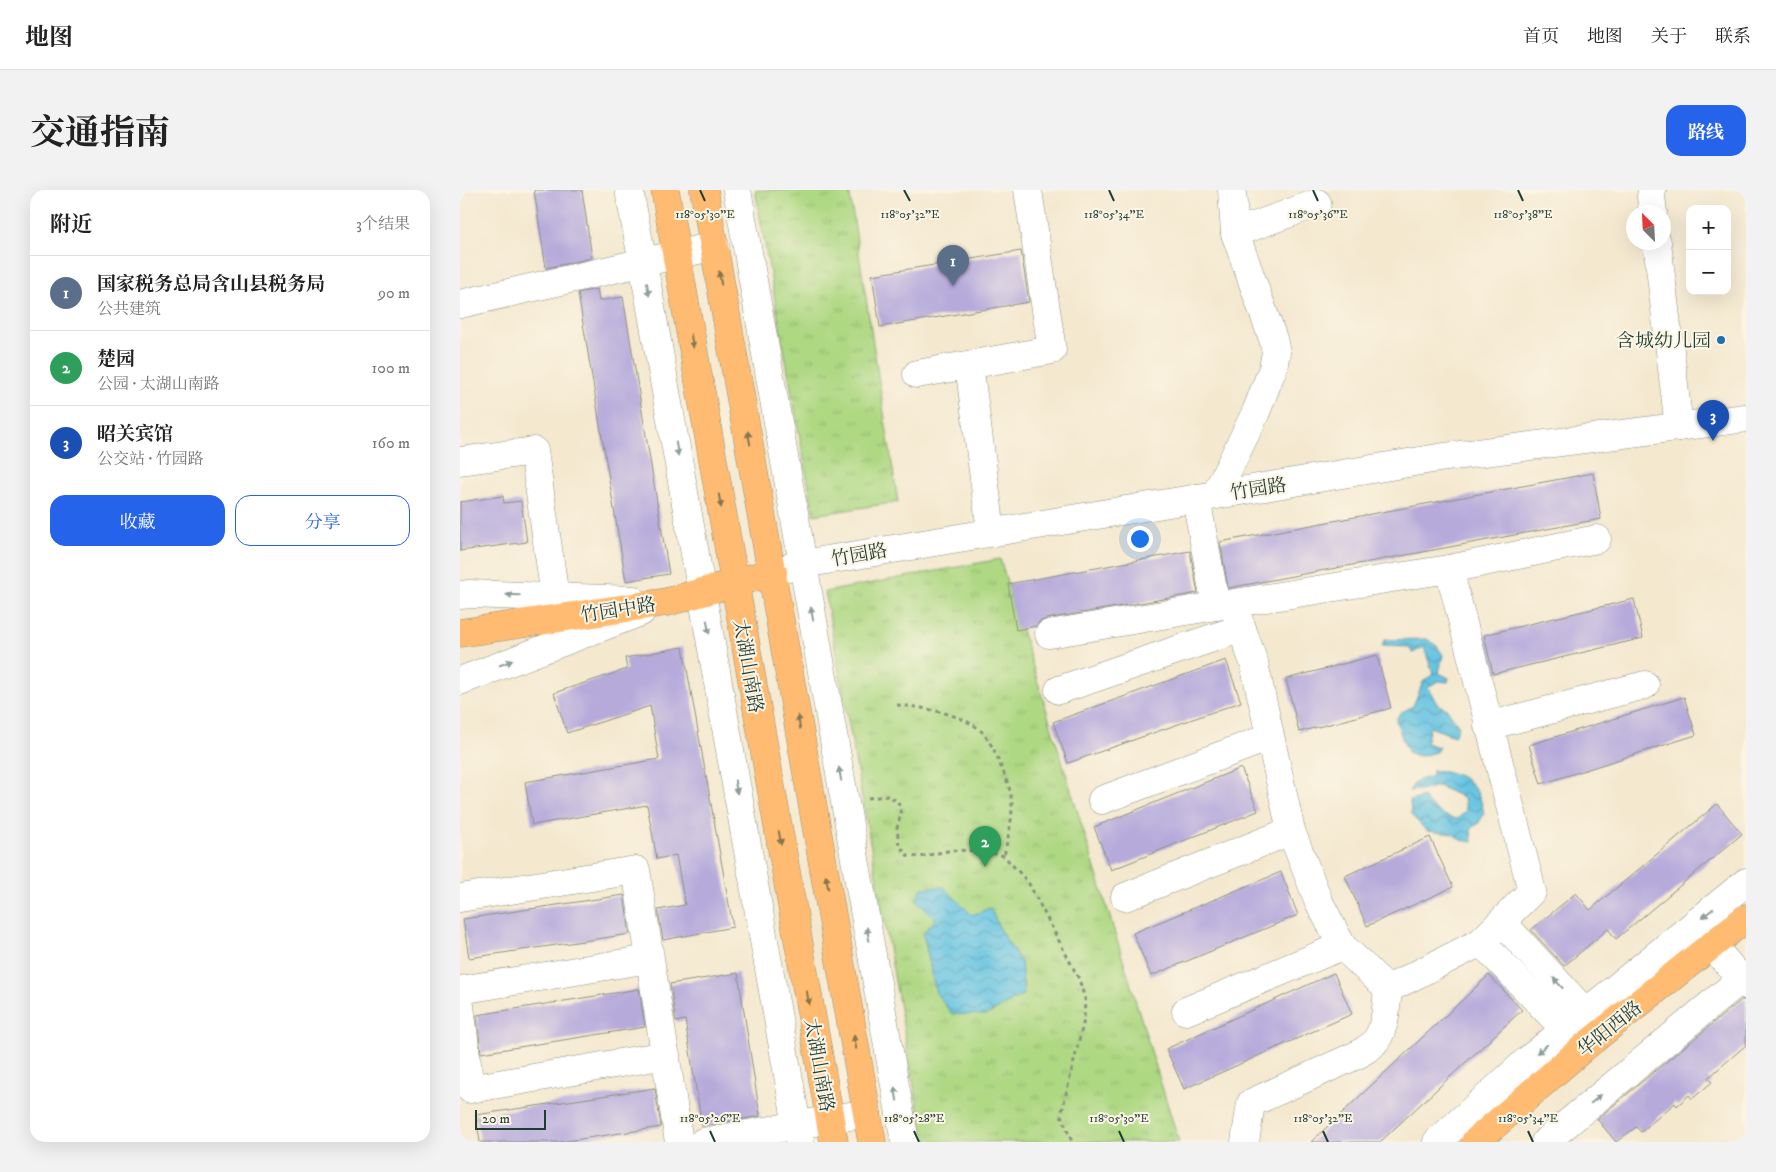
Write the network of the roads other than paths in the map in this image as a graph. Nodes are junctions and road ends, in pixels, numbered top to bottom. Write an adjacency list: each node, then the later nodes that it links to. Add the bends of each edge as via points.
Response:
1 (629, 190): 14 (street)
2 (665, 190): 13 (main road, 太湖山南路)
3 (704, 190): 11 (main road, 太湖山南路)
4 (736, 190): 24 (street)
5 (1028, 190): 16 (street, via 1052,350)
6 (1232, 190): 10 (street)
7 (1652, 190): 9 (street)
8 (1317, 203): 10 (street)
9 (1652, 205)
10 (1235, 233): 21 (street, via 1276,352 1256,412)
11 (715, 246): 13 (street); 26 (main road, 太湖山南路, one-way to 11)
12 (1658, 250): 19 (street)
13 (677, 256): 14 (street); 27 (main road, 太湖山南路, one-way to 27)
14 (643, 262): 15 (street); 28 (street, one-way to 28)
15 (460, 304)
16 (969, 365): 17 (street); 22 (street)
17 (917, 374)
18 (1746, 418): 19 (street, 竹园路)
19 (1679, 427): 21 (street, 竹园路, via 1438,458)
20 (460, 462): 32 (street, via 534,451)
21 (1206, 496): 22 (street, 竹园路); 31 (street)
22 (991, 531): 24 (street, 竹园路)
23 (1597, 539): 25 (street)
24 (803, 564): 26 (street, 竹园路); 65 (street, one-way to 24)
25 (1449, 569): 31 (street); 38 (street)
26 (773, 572): 27 (main road, 竹园中路); 59 (main road, 太湖山南路, one-way to 26)
27 (734, 583): 28 (main road, 竹园中路); 60 (main road, 太湖山南路, one-way to 60)
28 (702, 592): 30 (main road, 竹园中路); 61 (street, one-way to 61)
29 (460, 595): 30 (street, one-way to 29)
30 (667, 602): 32 (main road, 竹园中路); 35 (street, one-way to 30)
31 (1230, 612): 34 (street); 37 (street); 39 (street, via 1254,663)
32 (558, 618): 33 (main road, 竹园中路)
33 (460, 633)
34 (1049, 634)
35 (460, 681)
36 (1645, 685): 38 (street)
37 (1059, 690)
38 (1488, 726): 46 (street, via 1532,891)
39 (1270, 737): 40 (street); 41 (street)
40 (1102, 800)
41 (1291, 831): 43 (street); 49 (street, via 1319,902)
42 (1746, 882): 57 (street, one-way to 57)
43 (1125, 897)
44 (460, 898): 50 (street, via 636,870)
45 (1746, 918): 48 (main road, 华阳西路)
46 (1502, 922): 47 (street); 57 (street, one-way to 46)
47 (1481, 942): 53 (street); 57 (street)
48 (1712, 945): 52 (street); 57 (main road, 华阳西路)
49 (1342, 946): 53 (street); 56 (street)
50 (649, 959): 54 (street); 58 (street)
51 (1746, 975): 69 (street, one-way to 51)
52 (1746, 985)
53 (1388, 989): 66 (street, via 1385,1018 1373,1044 1359,1054 1251,1103)
54 (460, 990)
55 (460, 1006): 58 (street, via 470,1089)
56 (1186, 1011)
57 (1584, 1030): 67 (street, one-way to 67, via 1529,1059); 68 (main road, 华阳西路)
58 (666, 1055): 62 (street)
59 (867, 1113): 60 (street); 64 (main road, 太湖山南路)
60 (832, 1131): 61 (street)
61 (798, 1134): 63 (street)
62 (679, 1142)
63 (703, 1142)
64 (872, 1142)
65 (905, 1142)
66 (1245, 1142)
67 (1437, 1142)
68 (1475, 1142)
69 (1545, 1142)

